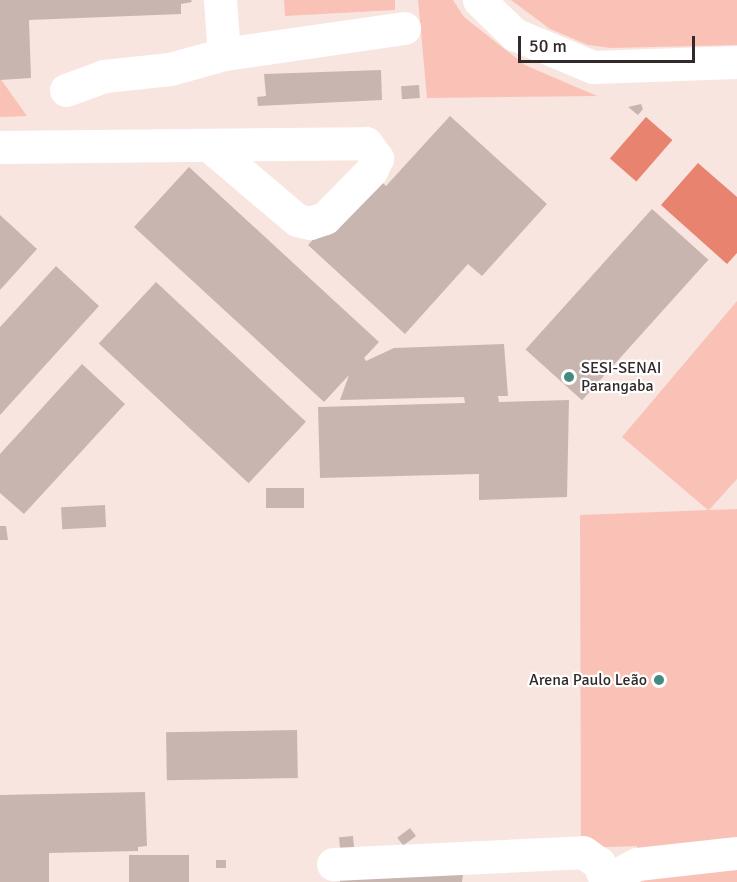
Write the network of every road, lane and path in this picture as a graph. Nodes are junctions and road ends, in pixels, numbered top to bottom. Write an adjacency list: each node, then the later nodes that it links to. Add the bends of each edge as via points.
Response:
1 (220, 0): 4 (street)
2 (479, 0): 5 (street, via 514,34 550,53 593,67)
3 (404, 28): 4 (street)
4 (224, 54): 6 (street, via 170,69 104,76)
5 (737, 62)
6 (66, 90)
7 (0, 147): 8 (street)
8 (211, 147)
9 (737, 854): 11 (street, via 638,864)
10 (333, 864): 11 (street, via 583,852 599,863)
11 (606, 881)

